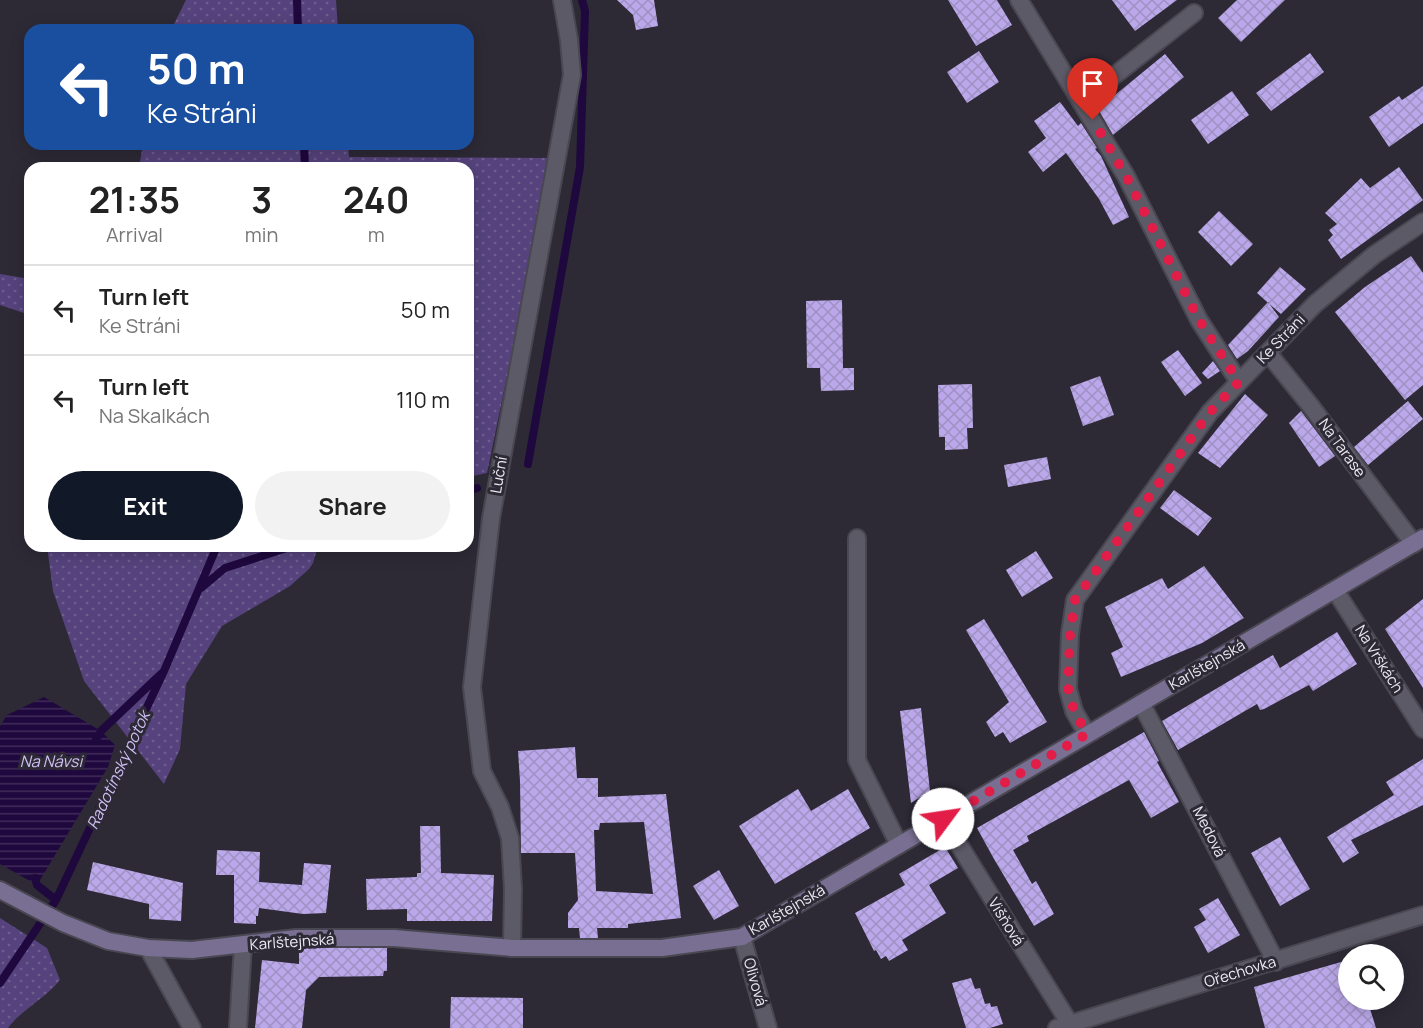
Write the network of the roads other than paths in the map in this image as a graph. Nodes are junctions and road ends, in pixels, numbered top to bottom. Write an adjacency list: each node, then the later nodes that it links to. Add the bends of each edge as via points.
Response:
1 (562, 0): 21 (street, Luční, via 572,75 491,518 472,687 482,771 510,838)
2 (1019, 0): 4 (street)
3 (1194, 13): 4 (street)
4 (1082, 101): 7 (street, via 1126,176 1199,320)
5 (1423, 222): 6 (street, Ke Stráni, via 1374,255 1315,304)
6 (1268, 353): 7 (street, Ke Stráni); 9 (street, Na Tarase)
7 (1239, 382): 13 (street, Ke Stráni, via 1210,412 1075,600 1068,688 1074,711)
8 (857, 538): 15 (street, via 857,760)
9 (1418, 541): 10 (main road, Karlštejnská)
10 (1335, 590): 11 (main road, Karlštejnská); 12 (street, Na Vrškách)
11 (1142, 703): 13 (main road, Karlštejnská); 22 (street, Medová)
12 (1423, 729)
13 (1087, 734): 14 (main road, Karlštejnská)
14 (943, 819): 15 (main road, Karlštejnská); 23 (street, Višňová)
15 (899, 845): 18 (main road, Karlštejnská)
16 (0, 890): 20 (main road, Karlštejnská, via 108,941)
17 (1423, 915): 22 (street, Ořechovka)
18 (742, 937): 21 (main road, Karlštejnská, via 662,948); 26 (street, Olivová)
19 (243, 945): 20 (main road, Karlštejnská, via 192,950); 21 (main road, Karlštejnská, via 297,938 394,938); 25 (street)
20 (148, 948): 24 (street)
21 (512, 948)
22 (1276, 962): 23 (street, Ořechovka)
23 (1063, 1026)
24 (192, 1028)
25 (238, 1028)
26 (768, 1028)

